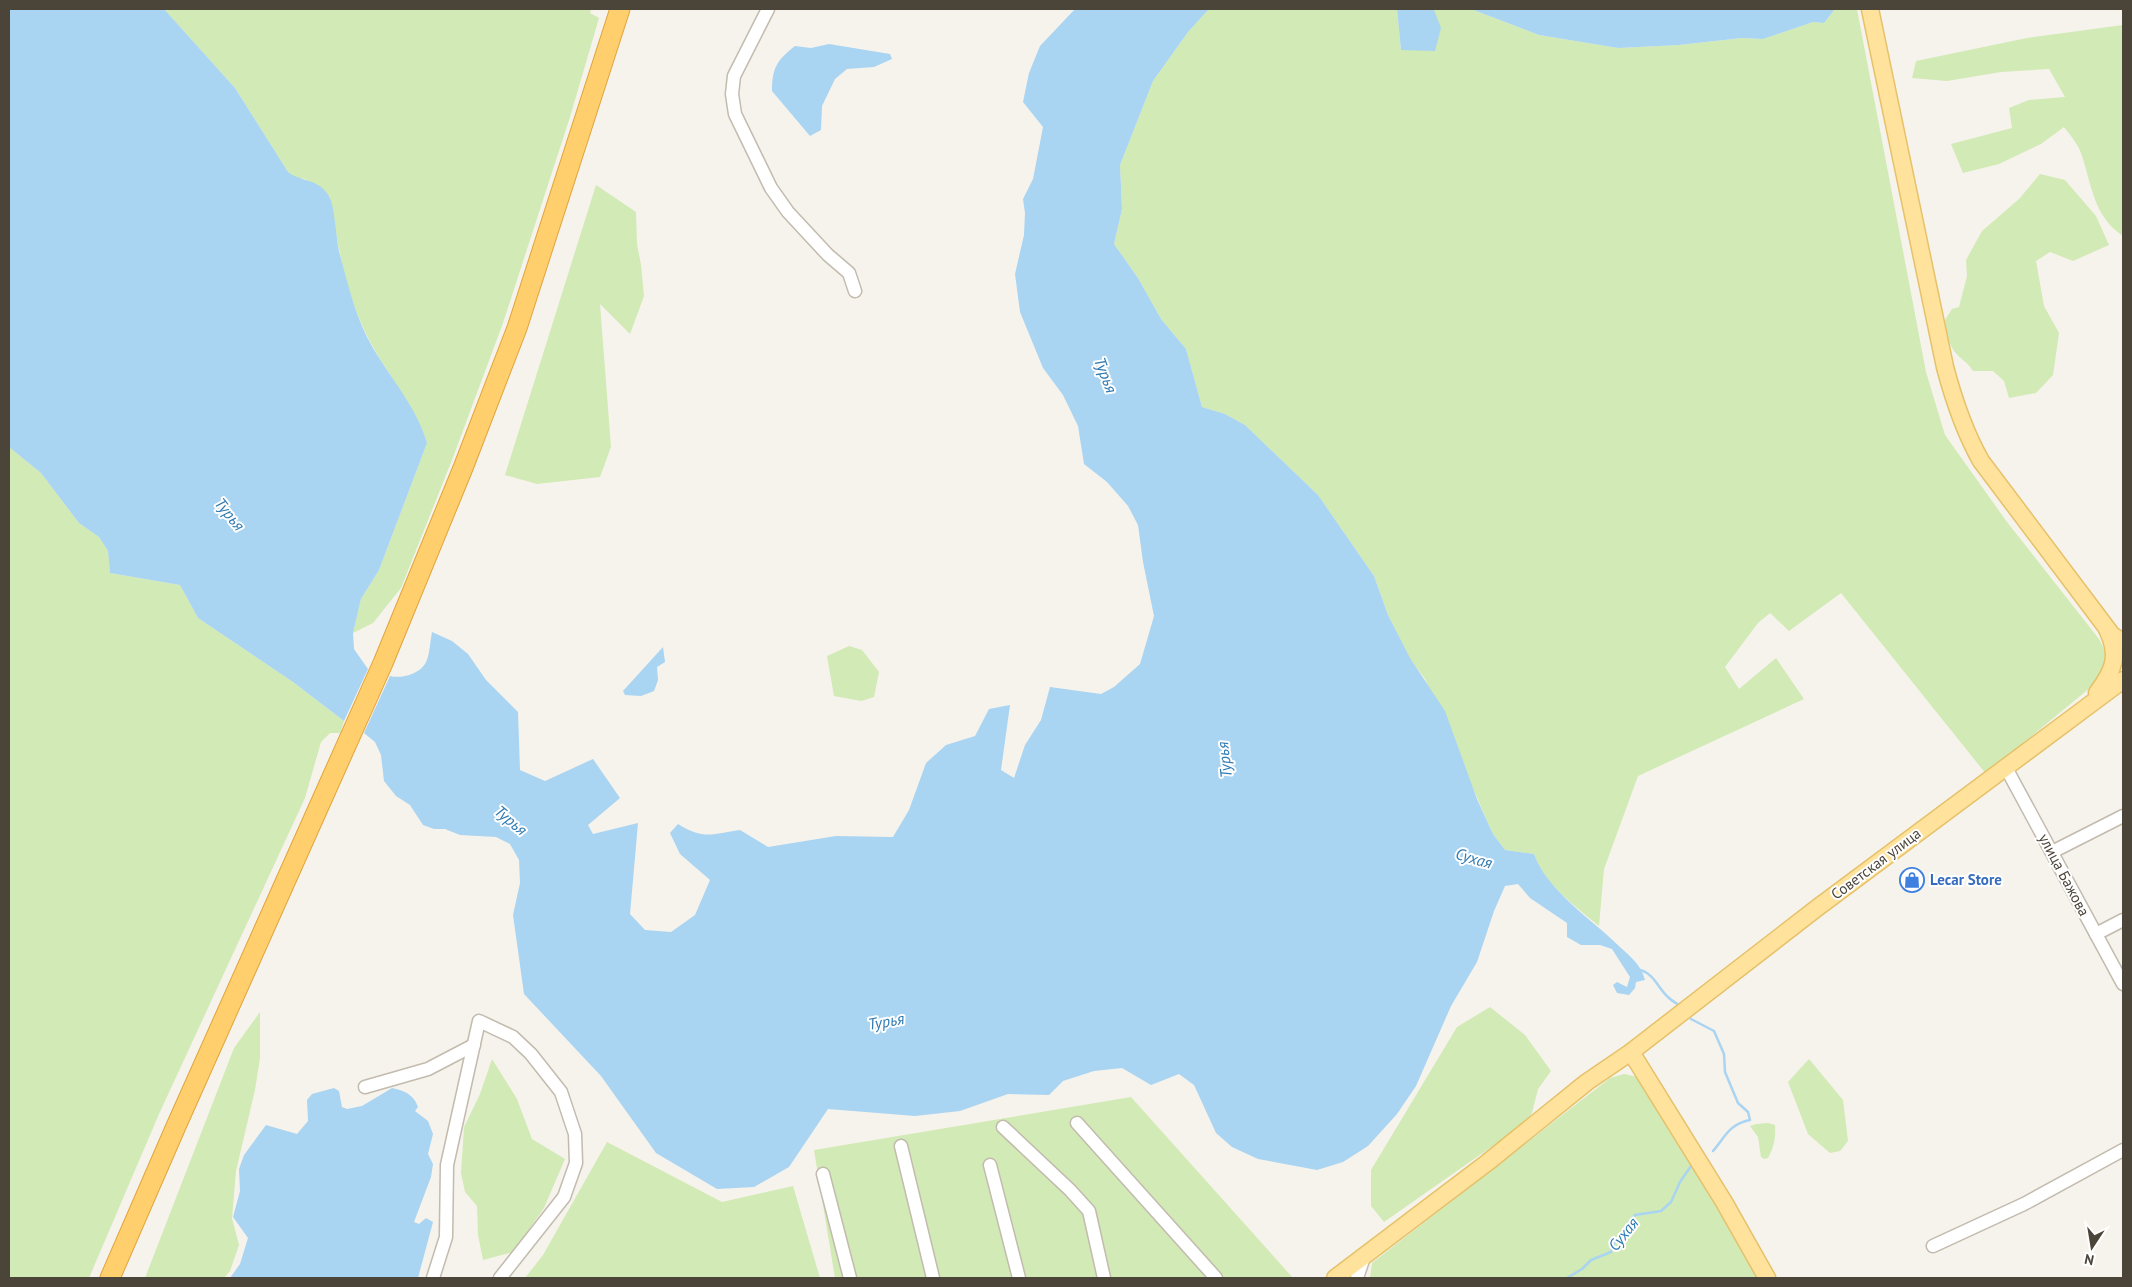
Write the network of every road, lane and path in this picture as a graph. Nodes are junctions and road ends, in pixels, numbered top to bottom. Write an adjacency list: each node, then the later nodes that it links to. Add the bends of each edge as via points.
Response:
1 (620, 9): 26 (highway, via 517,328 463,468 383,663)
2 (768, 9): 4 (street, via 734,76 735,114 771,188 788,212 849,273)
3 (1870, 9): 5 (main road, via 1945,368 1966,435 1981,461)
4 (855, 292)
5 (2104, 624): 6 (main road); 8 (main road, via 2114,649 2111,673)
6 (2123, 642)
7 (2123, 680): 8 (main road, Советская улица)
8 (2083, 710): 9 (main road, Советская улица)
9 (2005, 766): 11 (street, улица Бажова); 16 (main road, Советская улица, via 1724,978)
10 (2123, 816): 11 (street)
11 (2052, 852): 13 (street, улица Бажова)
12 (2123, 920): 13 (street)
13 (2096, 934): 14 (street, улица Бажова)
14 (2123, 984)
15 (474, 1045): 17 (street, via 428,1068); 27 (street, via 447,1165 446,1237); 28 (street, via 479,1021 513,1037 562,1092 575,1134 576,1163 564,1197)
16 (1632, 1052): 25 (main road, Советская улица, via 1587,1082 1488,1162); 36 (main road)
17 (365, 1087)
18 (1077, 1122): 33 (street)
19 (1004, 1127): 32 (street, via 1089,1211)
20 (901, 1146): 30 (street)
21 (2123, 1150): 24 (street, via 2024,1204)
22 (990, 1165): 31 (street)
23 (823, 1174): 29 (street)
24 (1932, 1246)
25 (1365, 1254): 34 (main road, Советская улица); 35 (street)
26 (110, 1278)
27 (432, 1278)
28 (500, 1278)
29 (850, 1278)
30 (933, 1278)
31 (1019, 1278)
32 (1104, 1278)
33 (1216, 1278)
34 (1335, 1278)
35 (1357, 1278)
36 (1767, 1278)

